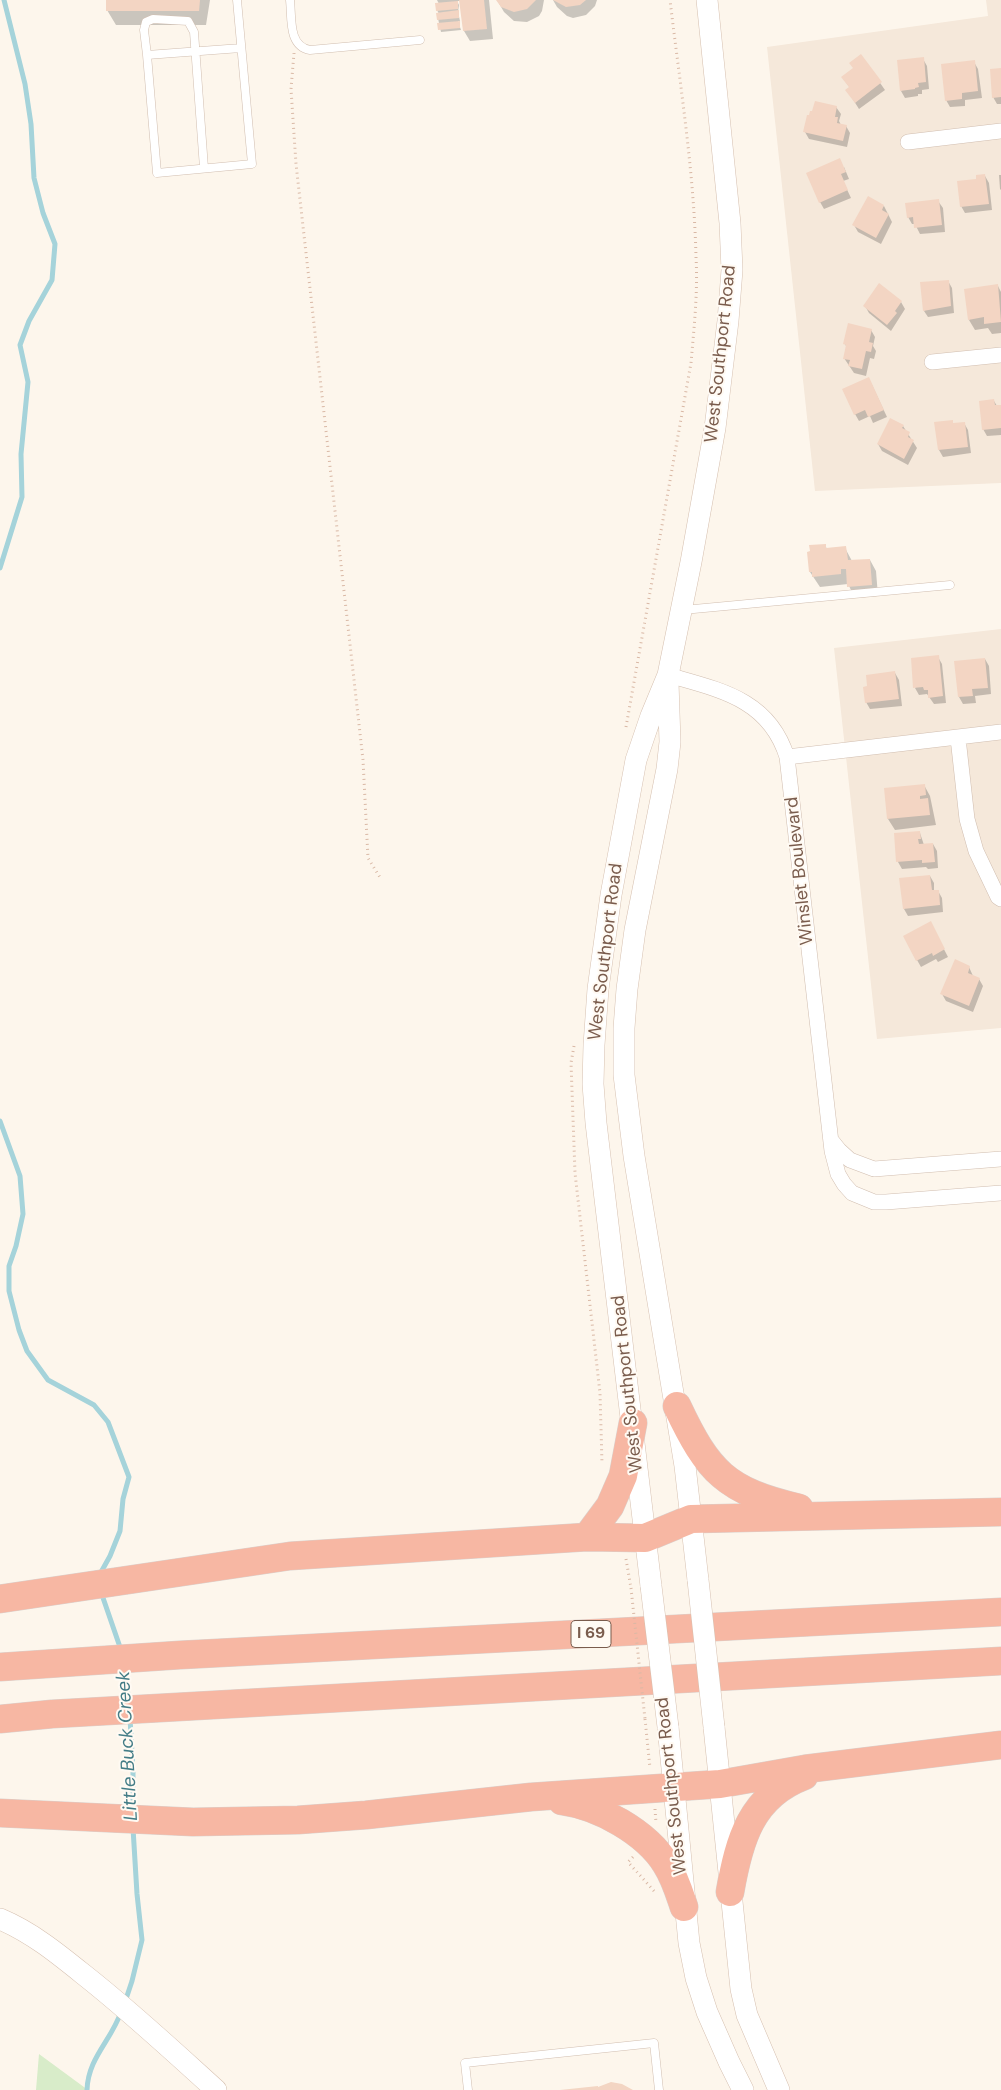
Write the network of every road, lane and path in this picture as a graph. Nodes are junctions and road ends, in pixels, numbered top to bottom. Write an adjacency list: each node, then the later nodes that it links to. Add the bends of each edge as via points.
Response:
1 (237, 0): 7 (lane)
2 (290, 0): 6 (lane, via 293,34)
3 (670, 0): 12 (path)
4 (707, 0): 17 (main road, West Southport Road, via 732,270 715,428)
5 (420, 40): 6 (lane, via 310,50)
6 (298, 45): 22 (path, via 293,54 291,89 296,164 363,760 368,858)
7 (241, 48): 8 (lane); 13 (lane, via 252,164)
8 (195, 51): 9 (lane); 9 (lane, via 194,32 188,21 153,19 146,22 144,30); 13 (lane)
9 (147, 55): 13 (lane, via 157,173)
10 (1001, 131): 11 (street)
11 (908, 142)
12 (689, 164)
13 (204, 168)
14 (1001, 355): 15 (street)
15 (932, 362)
16 (950, 585): 17 (lane)
17 (681, 610): 18 (main road, West Southport Road)
18 (668, 675): 21 (street, Winslet Boulevard, via 743,700 774,728); 27 (main road, West Southport Road, via 670,742 635,930 624,1028 624,1075 635,1166); 28 (main road, West Southport Road, via 636,760 611,895 594,1045 596,1123)
19 (1001, 732): 20 (street)
20 (958, 738): 21 (street); 23 (street, via 967,819 976,851)
21 (787, 757): 24 (street, Winslet Boulevard)
22 (381, 879)
23 (1001, 899)
24 (831, 1139): 25 (street, via 850,1160 874,1169); 26 (street, Winslet Boulevard, via 838,1174 852,1193 863,1198 886,1202)
25 (1001, 1159)
26 (1001, 1193)
27 (677, 1406): 30 (highway, via 699,1449 722,1477 770,1501); 31 (main road, West Southport Road)
28 (632, 1423): 32 (highway, via 623,1476 610,1506); 33 (main road, West Southport Road)
29 (1001, 1512): 30 (highway)
30 (840, 1516): 31 (highway)
31 (691, 1519): 33 (highway); 42 (main road, West Southport Road, bridge)
32 (587, 1536): 33 (highway); 35 (highway, via 290,1556)
33 (635, 1547): 34 (main road, West Southport Road); 34 (path)
34 (641, 1587): 43 (path, bridge, via 645,1719); 43 (main road, West Southport Road, bridge, via 668,1727)
35 (0, 1599)
36 (1001, 1612): 38 (highway, I 69)
37 (1001, 1661): 39 (highway)
38 (0, 1667)
39 (0, 1719)
40 (1001, 1745): 41 (highway)
41 (833, 1766): 42 (highway); 47 (highway, via 786,1784 756,1810 741,1842)
42 (720, 1784): 43 (highway); 47 (main road, West Southport Road)
43 (659, 1789): 44 (highway); 46 (path); 48 (main road, West Southport Road)
44 (531, 1797): 45 (highway, via 298,1820 193,1822); 48 (highway, via 594,1809 636,1834 666,1863)
45 (0, 1813)
46 (653, 1829)
47 (730, 1892): 54 (main road, West Southport Road, via 747,2015)
48 (684, 1907): 53 (main road, West Southport Road, via 696,1978 714,2029)
49 (0, 1919): 50 (main road, via 52,1949 138,2018)
50 (216, 2090)
51 (468, 2090): 52 (lane, via 466,2063 654,2044)
52 (659, 2090)
53 (743, 2090)
54 (779, 2090)

